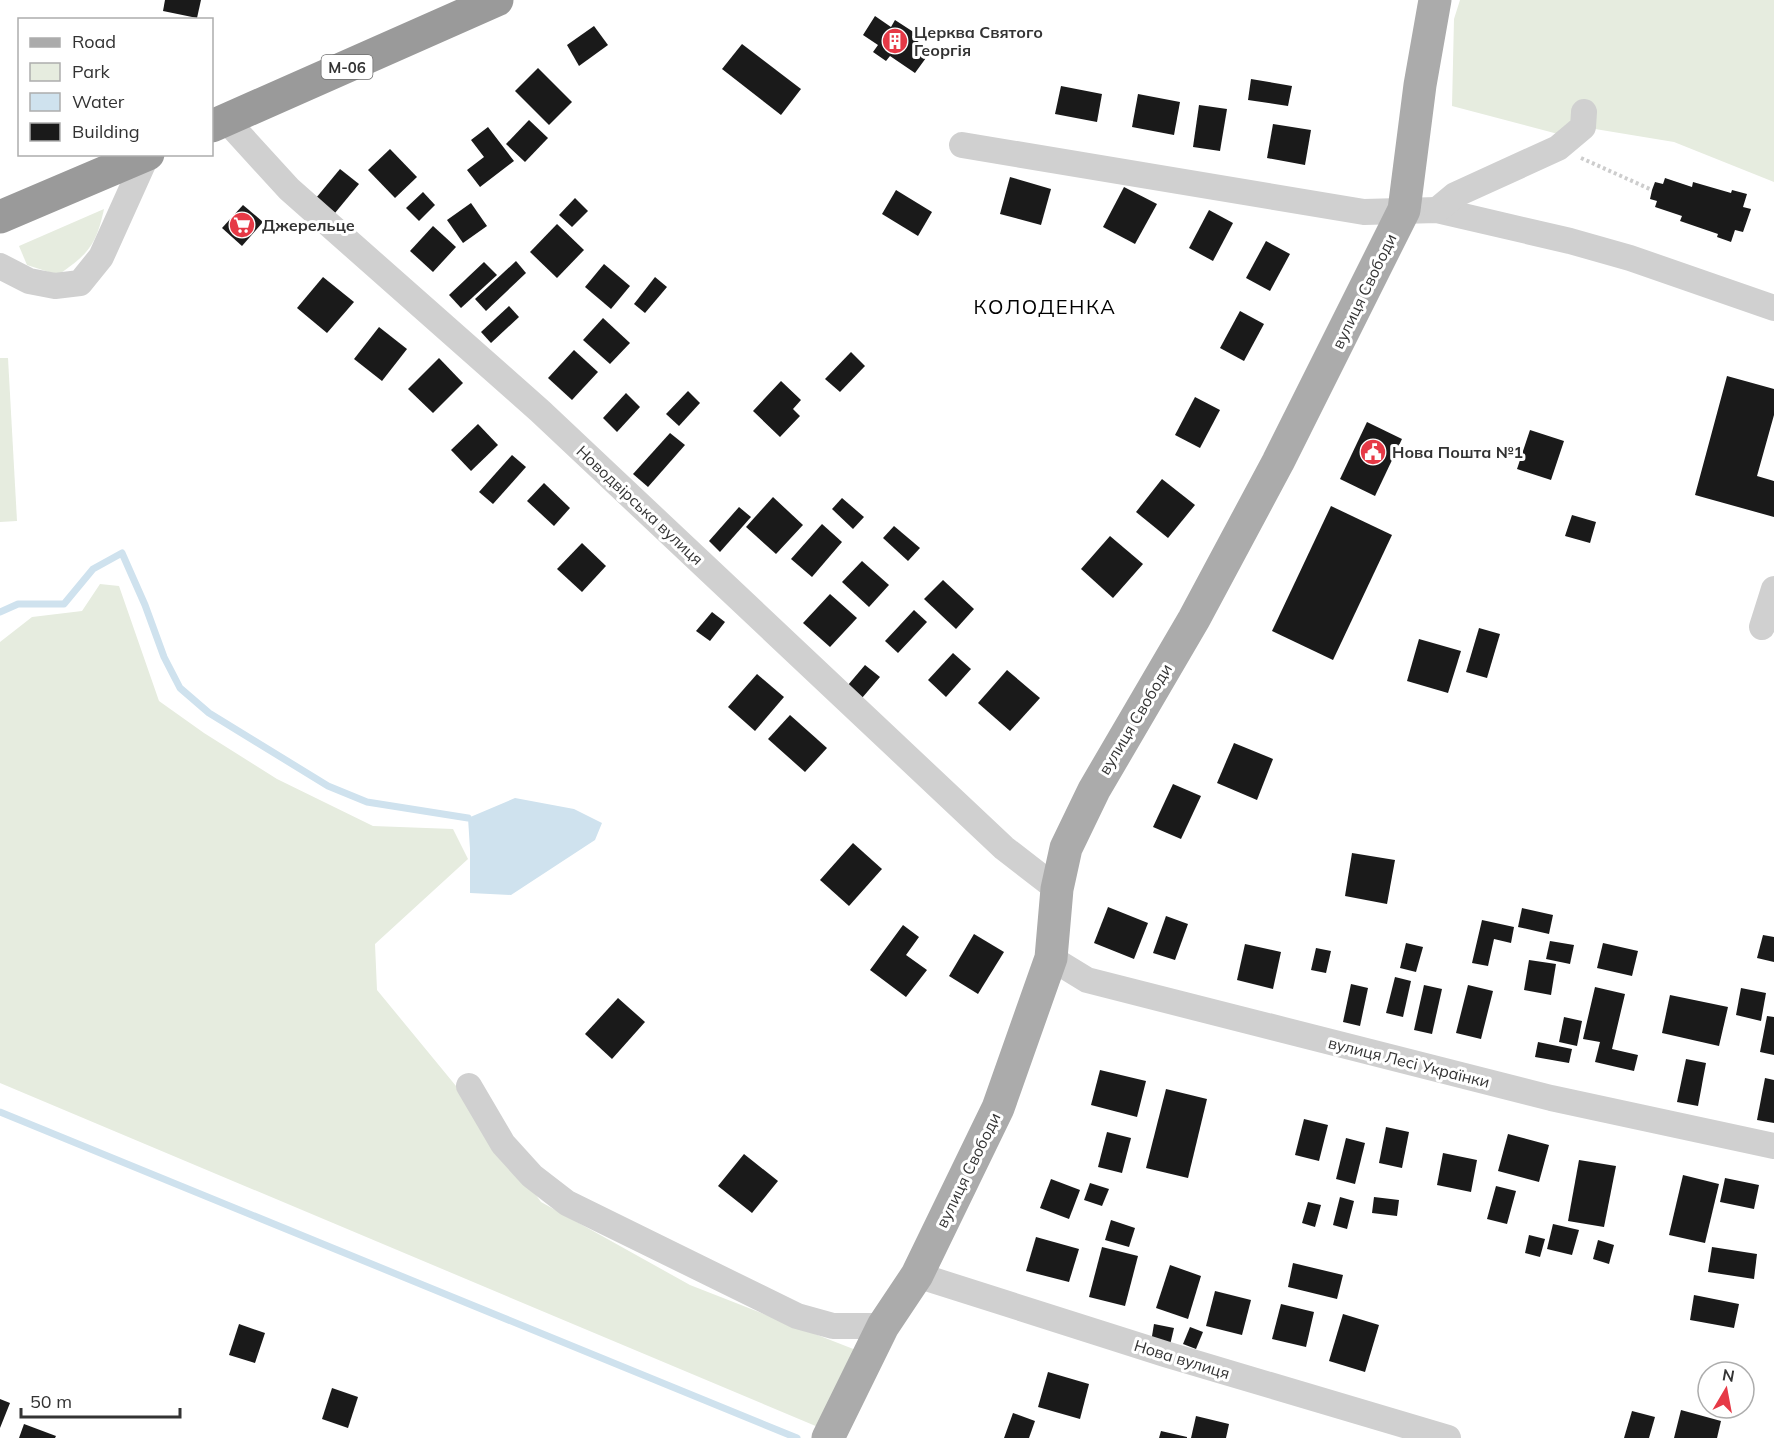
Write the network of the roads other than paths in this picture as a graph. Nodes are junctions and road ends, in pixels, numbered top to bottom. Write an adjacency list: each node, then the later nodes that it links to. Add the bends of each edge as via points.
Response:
1 (497, 0): 3 (highway, М-06)
2 (1435, 0): 9 (main road, вулиця Свободи)
3 (463, 7): 5 (highway, М-06)
4 (1584, 112): 10 (street, via 1583,127 1569,153 1455,195)
5 (219, 123): 16 (street, Новодвірська вулиця, via 540,411 1004,848)
6 (962, 145): 9 (street, via 1364,212)
7 (145, 156): 11 (highway)
8 (147, 156): 12 (street, via 101,258 80,283 55,286 29,281)
9 (1404, 210): 10 (street); 16 (main road, вулиця Свободи, via 1228,556 1094,790 1066,848)
10 (1437, 210): 13 (street, via 1630,258)
11 (1, 215)
12 (0, 266)
13 (1774, 308)
14 (1774, 589): 15 (street)
15 (1762, 627)
16 (1057, 889): 17 (main road, вулиця Свободи)
17 (1051, 958): 19 (street, вулиця Лесі Українки, via 1087,980 1551,1098); 20 (main road, вулиця Свободи, via 998,1108)
18 (469, 1086): 21 (street, via 503,1144 532,1176 567,1203 797,1316 834,1326)
19 (1774, 1146)
20 (918, 1275): 21 (main road, вулиця Свободи); 23 (street, Нова вулиця)
21 (883, 1326): 22 (main road, вулиця Свободи)
22 (828, 1438)
23 (1448, 1438)

